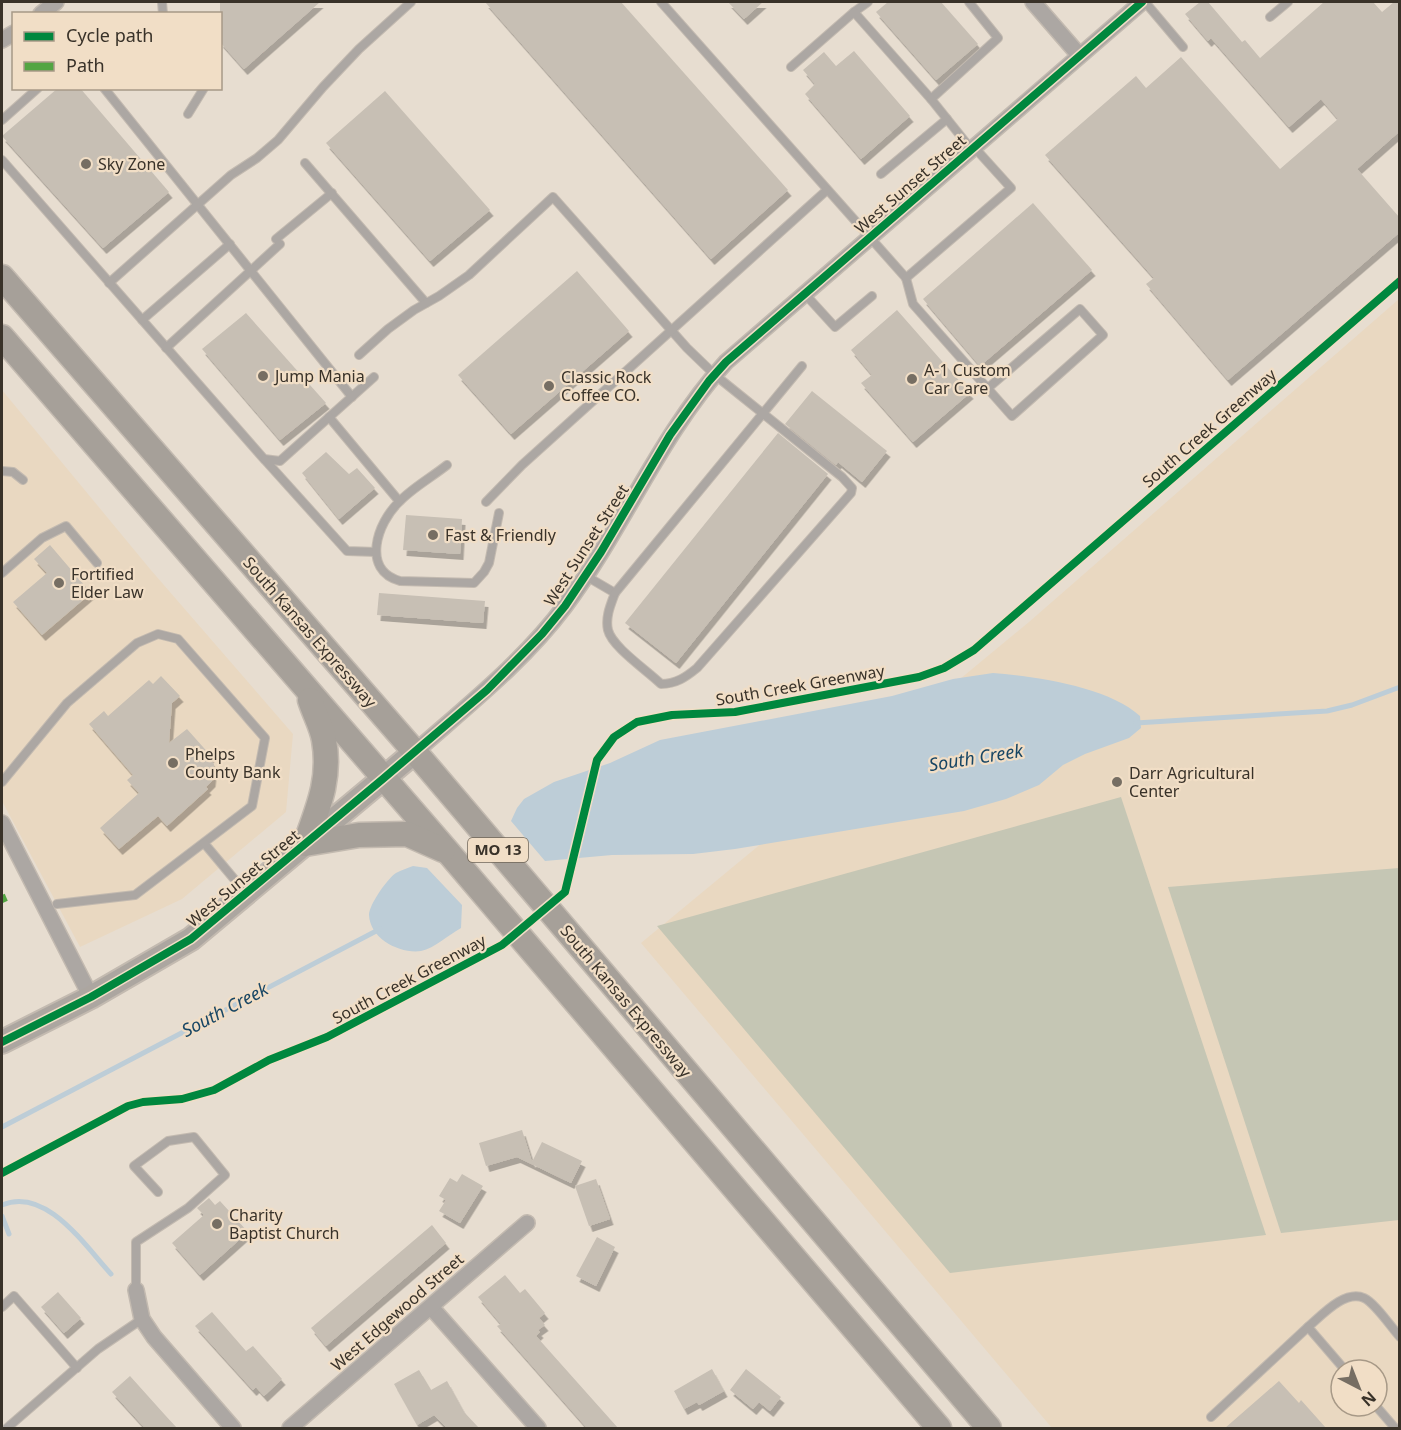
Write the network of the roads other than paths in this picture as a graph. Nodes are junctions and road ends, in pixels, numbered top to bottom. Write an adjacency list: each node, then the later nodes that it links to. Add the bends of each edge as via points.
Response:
1 (56, 2): 9 (street)
2 (411, 2): 28 (lane, via 322,87 278,140)
3 (661, 2): 26 (lane)
4 (868, 2): 10 (lane)
5 (969, 2): 18 (lane, via 998,38)
6 (1034, 2): 13 (street)
7 (1143, 2): 12 (lane); 13 (street, West Sunset Street)
8 (1288, 2): 11 (lane)
9 (44, 12)
10 (854, 12): 14 (lane); 18 (lane)
11 (1270, 17)
12 (1183, 47)
13 (1079, 55): 22 (street, West Sunset Street)
14 (791, 67)
15 (36, 90): 21 (lane)
16 (106, 90): 28 (lane)
17 (203, 90): 19 (lane)
18 (931, 99): 20 (lane)
19 (188, 114)
20 (947, 119): 22 (lane); 25 (lane)
21 (2, 120)
22 (972, 148): 29 (street, West Sunset Street); 33 (lane, via 1011,188)
23 (2, 160): 34 (lane)
24 (305, 163): 27 (lane)
25 (881, 174)
26 (827, 190): 29 (lane); 39 (lane)
27 (332, 193): 31 (lane); 37 (lane)
28 (198, 205): 30 (lane); 34 (lane)
29 (869, 237): 33 (lane); 35 (street, West Sunset Street)
30 (230, 244): 31 (lane); 38 (lane)
31 (251, 271): 41 (lane); 47 (lane)
32 (2, 277): 63 (main road, South Kansas Expressway / MO 13)
33 (906, 278): 46 (lane, via 913,304)
34 (109, 282): 38 (lane)
35 (804, 293): 36 (lane, via 835,327); 44 (street, West Sunset Street)
36 (872, 296)
37 (426, 303): 39 (lane, via 469,274 553,197); 42 (lane)
38 (142, 320): 41 (lane)
39 (671, 331): 44 (lane); 55 (lane)
40 (2, 337): 62 (main road, MO 13)
41 (166, 348): 50 (lane)
42 (359, 355)
43 (802, 366): 48 (lane)
44 (715, 375): 48 (lane); 60 (street, West Sunset Street, via 670,435)
45 (374, 377): 47 (lane)
46 (988, 388): 46 (lane, via 1080,309 1103,336 1012,416)
47 (352, 397): 49 (lane)
48 (763, 413): 61 (lane); 61 (lane, via 842,477 852,488 851,493 697,668 670,684 661,684 613,641 608,616)
49 (329, 417): 50 (lane, via 280,461); 54 (lane)
50 (264, 459): 57 (lane, via 347,551)
51 (447, 465): 54 (lane)
52 (2, 471): 53 (lane, via 13,472)
53 (22, 480)
54 (399, 501): 57 (lane, via 387,516)
55 (486, 502)
56 (499, 513): 57 (lane, via 489,563 474,584 389,578 379,567)
57 (376, 552)
58 (97, 563): 59 (lane, via 66,526 42,538)
59 (2, 573)
60 (586, 576): 61 (lane); 63 (street, West Sunset Street, via 518,660)
61 (615, 593)
62 (305, 686): 64 (main road, MO 13); 68 (main road, via 324,739 327,774)
63 (415, 752): 64 (main road, West Sunset Street); 90 (main road, South Kansas Expressway / MO 13)
64 (384, 778): 68 (main road, West Sunset Street); 69 (main road, MO 13)
65 (2, 782): 67 (lane, via 67,703 137,642 158,634 178,639 265,738 252,806)
66 (2, 823): 72 (street)
67 (204, 843): 70 (lane); 71 (lane, via 135,895)
68 (305, 844): 69 (main road, via 359,835 407,834); 70 (main road, West Sunset Street)
69 (448, 852): 89 (main road, MO 13)
70 (246, 893): 72 (main road, West Sunset Street, via 191,939)
71 (57, 904)
72 (92, 997): 73 (main road, West Sunset Street)
73 (2, 1042)
74 (158, 1192): 76 (lane, via 134,1166 168,1141 194,1137 225,1175 188,1208 135,1242)
75 (527, 1223): 78 (street, West Edgewood Street)
76 (136, 1290): 79 (street)
77 (2, 1307): 83 (lane, via 14,1296)
78 (431, 1307): 87 (street, West Edgewood Street); 88 (street)
79 (142, 1319): 83 (lane); 86 (street)
80 (1308, 1328): 81 (lane, via 1336,1304 1357,1296 1366,1299); 82 (lane); 84 (lane)
81 (1400, 1337)
82 (1334, 1358)
83 (77, 1368): 85 (lane)
84 (1211, 1417)
85 (7, 1428)
86 (233, 1428)
87 (290, 1428)
88 (538, 1428)
89 (939, 1428)
90 (989, 1428)

